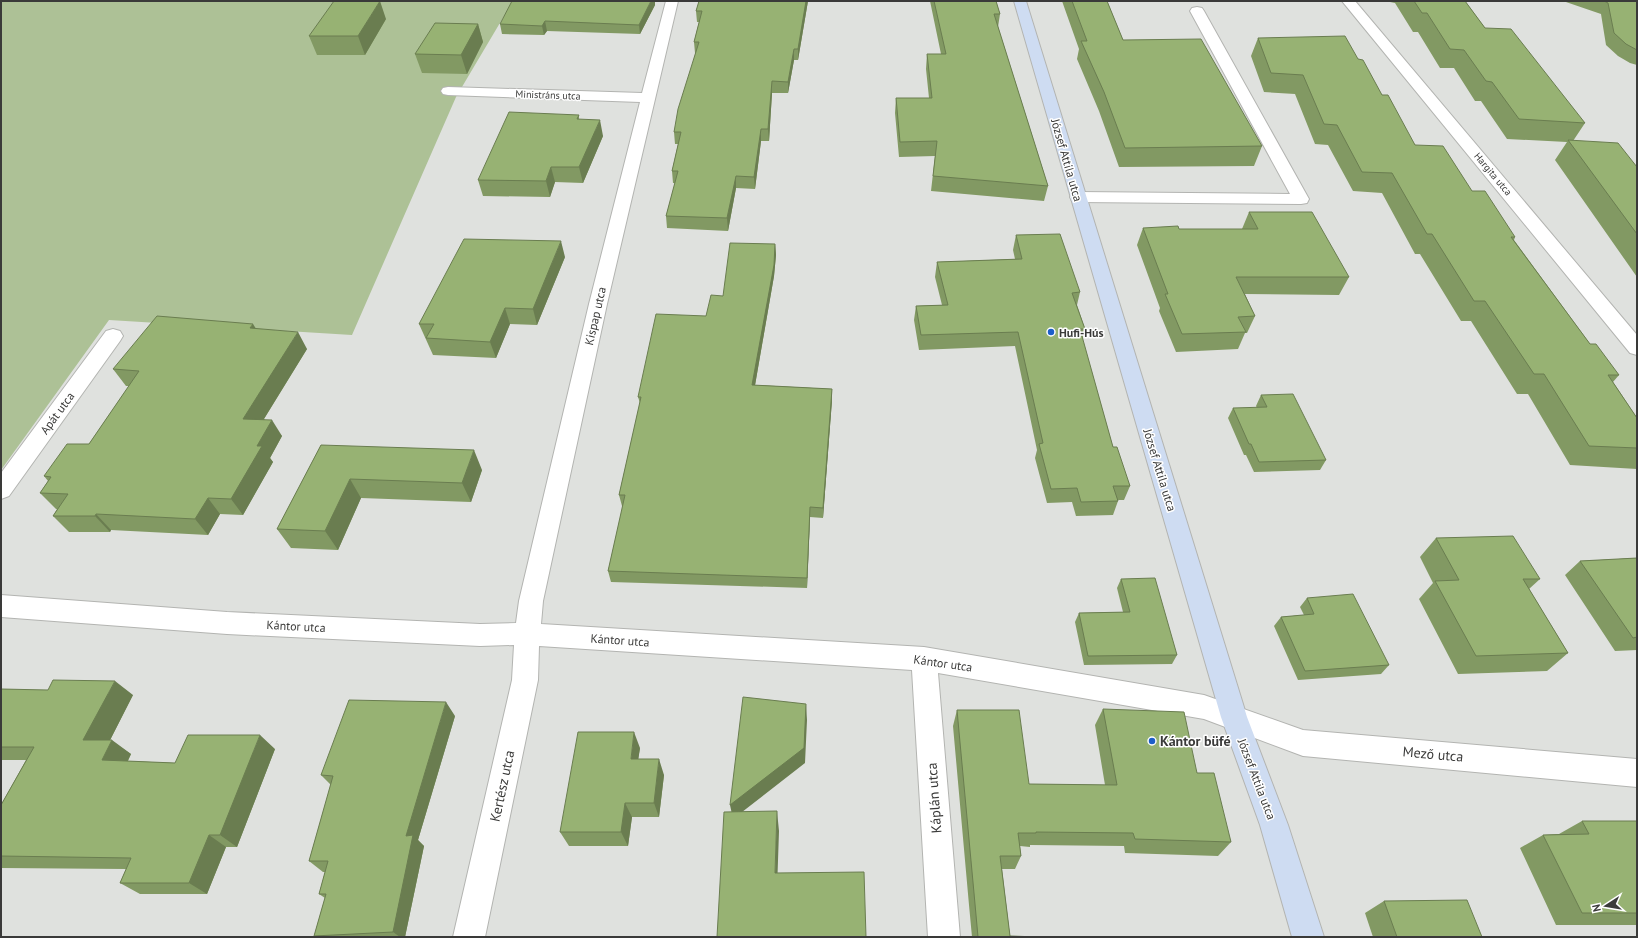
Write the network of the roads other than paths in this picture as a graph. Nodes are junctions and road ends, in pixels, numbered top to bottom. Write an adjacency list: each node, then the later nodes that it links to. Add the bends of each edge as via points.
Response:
1 (672, 1): 6 (street, Kispap utca)
2 (1020, 1): 7 (main road, József Attila utca)
3 (1348, 1): 9 (street, Hargita utca)
4 (1197, 11): 7 (street, via 1301,199)
5 (448, 91): 6 (street, Ministráns utca)
6 (649, 98): 12 (street, Kispap utca, via 598,304 531,601)
7 (1078, 197): 14 (main road, József Attila utca)
8 (113, 336): 10 (street, Apát utca)
9 (1637, 348)
10 (1, 490)
11 (1, 606): 12 (street, Kántor utca, via 227,623 480,635)
12 (527, 634): 13 (street, Kántor utca); 16 (street, Kertész utca, via 525,680)
13 (924, 659): 14 (street, Kántor utca, via 1204,707); 17 (street, Káplán utca)
14 (1234, 717): 15 (street, Mező utca, via 1303,742); 18 (main road, József Attila utca, via 1274,825)
15 (1637, 773)
16 (469, 937)
17 (944, 937)
18 (1308, 937)

